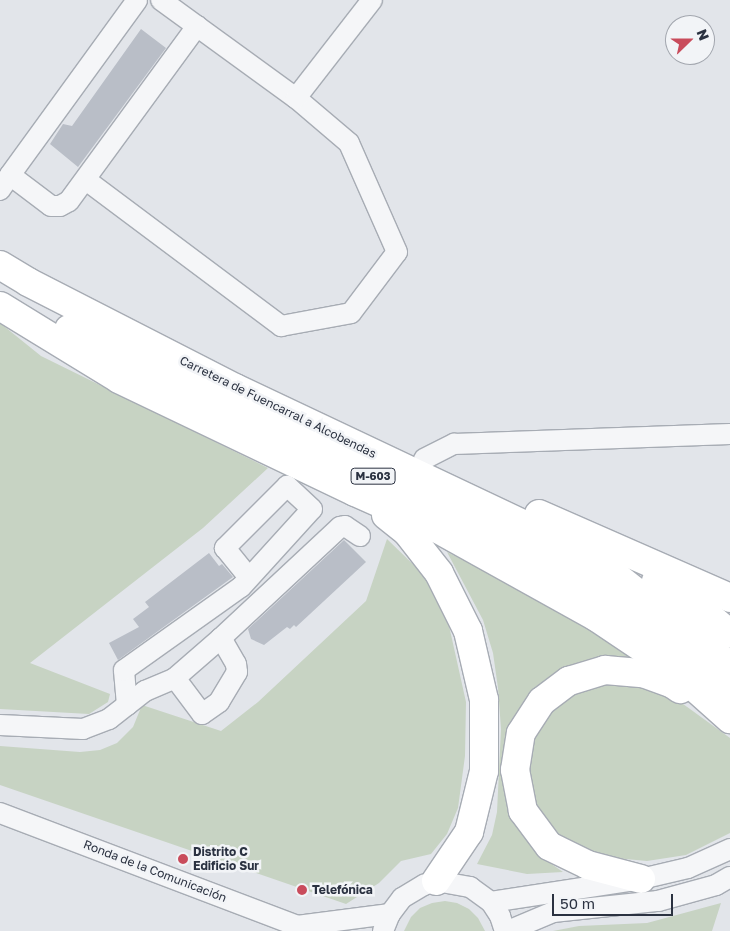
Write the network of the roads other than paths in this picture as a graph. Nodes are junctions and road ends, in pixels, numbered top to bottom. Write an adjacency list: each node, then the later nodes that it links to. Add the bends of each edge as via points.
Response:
1 (137, 0): 7 (street)
2 (161, 0): 4 (street)
3 (372, 0): 5 (street)
4 (197, 26): 5 (street); 6 (street)
5 (296, 98): 6 (street, via 349,143 397,252 351,313 281,326)
6 (86, 180): 7 (street, via 69,201 60,206 51,206)
7 (5, 182)
8 (0, 265): 11 (highway, Carretera de Fuencarral a Alcobendas / M-603)
9 (0, 290): 23 (highway, Carretera de Fuencarral a Alcobendas / M-603, via 45,318 510,543 608,598 685,651)
10 (0, 306): 14 (highway, via 120,378)
11 (235, 388): 13 (highway); 21 (highway, Carretera de Fuencarral a Alcobendas / M-603, via 542,535 618,577)
12 (730, 434): 13 (street, via 454,444)
13 (424, 459): 16 (highway)
14 (355, 492): 25 (highway, via 438,530 596,617 675,670); 32 (highway, via 407,532 439,573 468,631 484,700 484,771 469,832)
15 (360, 536): 20 (street, via 345,526 340,527)
16 (592, 539): 18 (highway); 19 (highway, via 704,612)
17 (249, 578): 17 (street, via 312,509 286,486 225,548); 24 (street, via 241,587 124,670)
18 (730, 598)
19 (730, 634)
20 (222, 638): 22 (street); 22 (street, via 237,672 219,702 202,714)
21 (730, 666)
22 (175, 678): 24 (street, via 145,691)
23 (730, 689)
24 (127, 705): 26 (street, via 109,718 83,729)
25 (730, 719)
26 (0, 725)
27 (730, 725): 31 (highway, via 671,683 643,673 605,670 569,681 542,701 521,734 514,770 523,811 549,846 588,865)
28 (0, 813): 35 (street, Ronda de la Comunicación)
29 (730, 848): 31 (street, via 688,868)
30 (730, 877): 36 (street, via 716,885 658,901 554,912)
31 (641, 879): 33 (street)
32 (436, 881): 33 (street, via 470,887); 34 (street, via 402,898)
33 (491, 902): 36 (street)
34 (387, 922): 35 (street)
35 (304, 929)
36 (507, 931)

